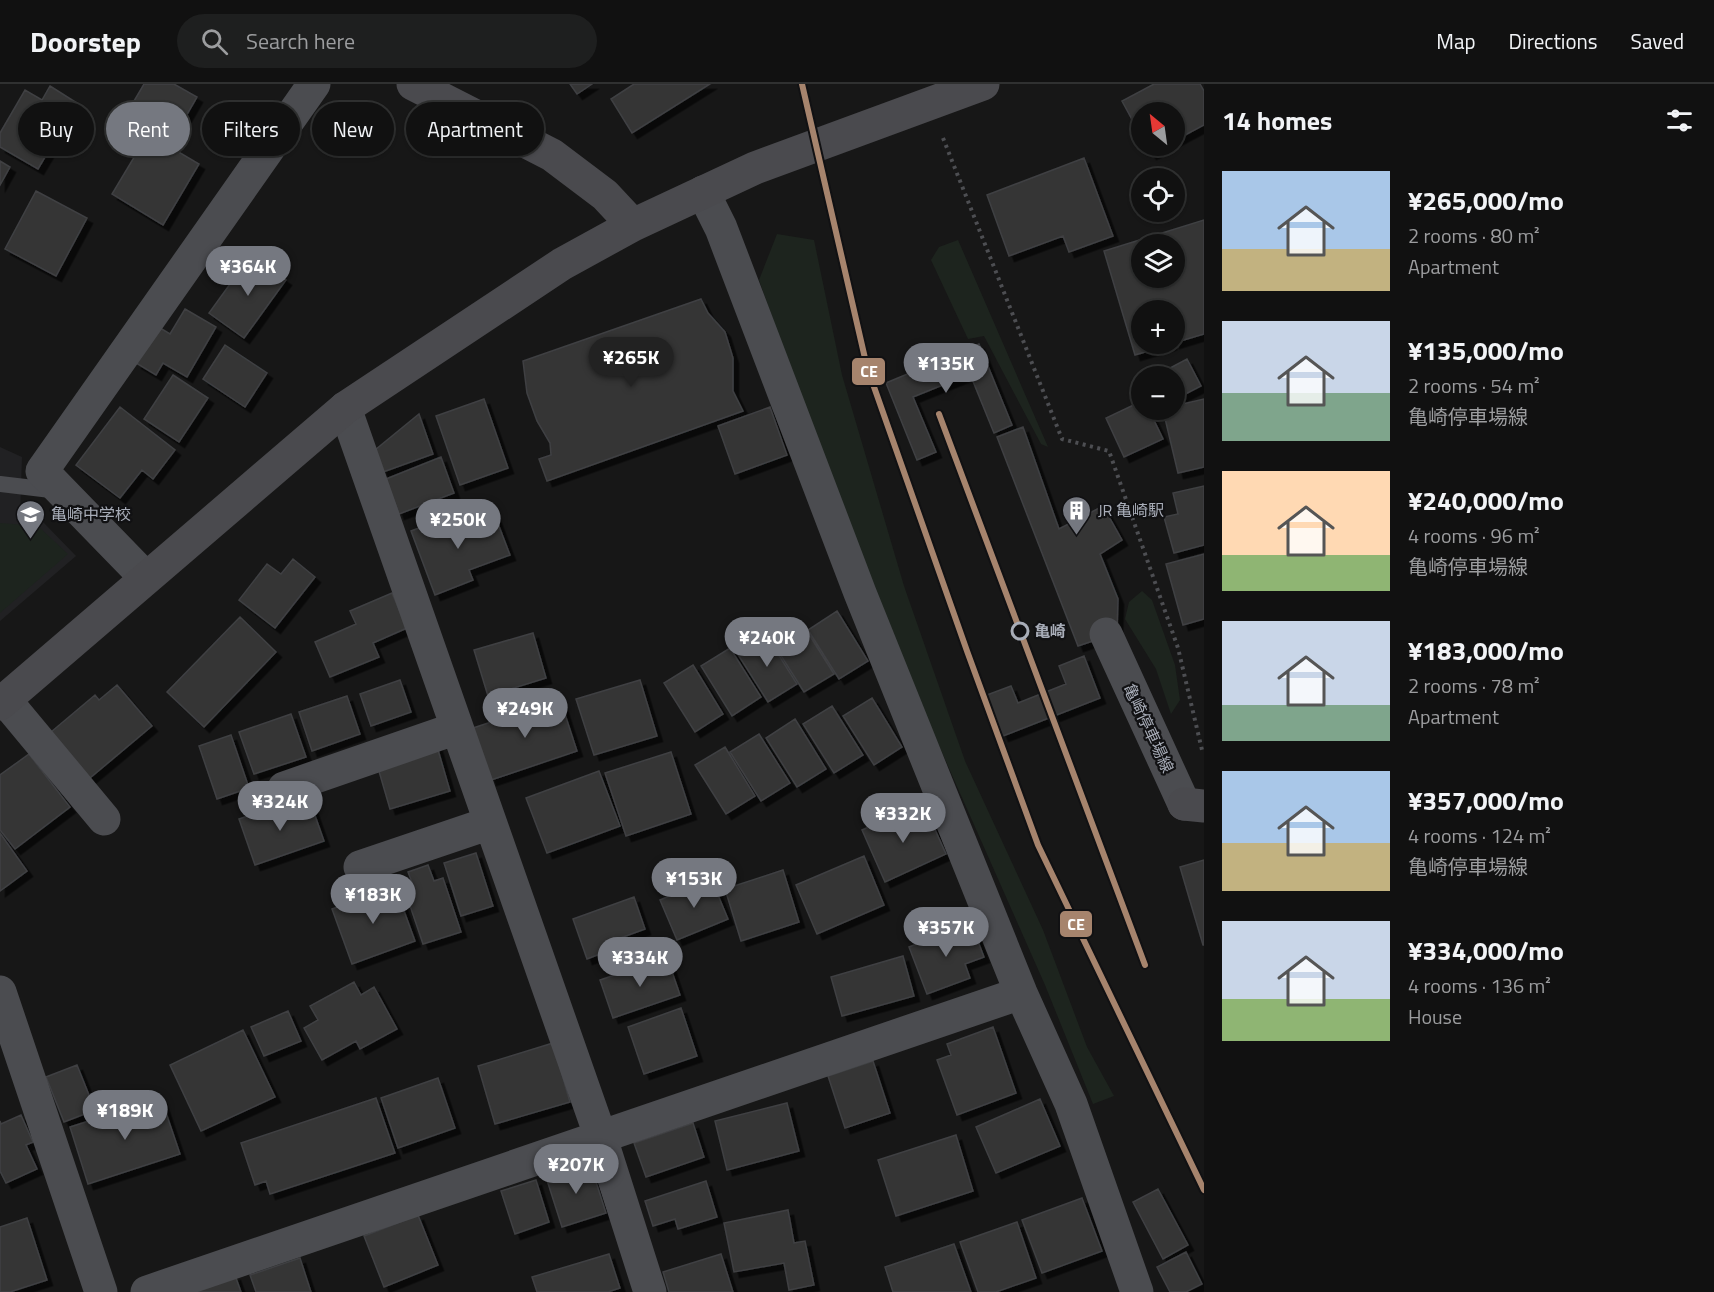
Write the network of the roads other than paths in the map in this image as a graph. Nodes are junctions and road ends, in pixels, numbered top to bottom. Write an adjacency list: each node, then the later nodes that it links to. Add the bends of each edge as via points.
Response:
1 (314, 84): 8 (street, via 42,471)
2 (413, 84): 5 (street, via 552,154 605,195)
3 (983, 84): 4 (street, via 755,168)
4 (703, 192): 5 (street); 19 (street, via 721,228 860,593)
5 (633, 225): 6 (street, via 562,264)
6 (345, 408): 9 (street); 12 (street)
7 (0, 484): 8 (lane)
8 (63, 492): 9 (street)
9 (146, 578): 11 (street)
10 (1106, 634): 14 (street, 亀崎停車場線)
11 (2, 702): 15 (street)
12 (457, 728): 13 (street); 16 (street)
13 (284, 788)
14 (1194, 805)
15 (104, 819)
16 (490, 823): 17 (street); 20 (street)
17 (360, 867)
18 (0, 992): 21 (street)
19 (1021, 993): 20 (street); 24 (street, via 1071,1104)
20 (600, 1135): 22 (street); 23 (street)
21 (101, 1292)
22 (147, 1292)
23 (650, 1292)
24 (1137, 1292)

